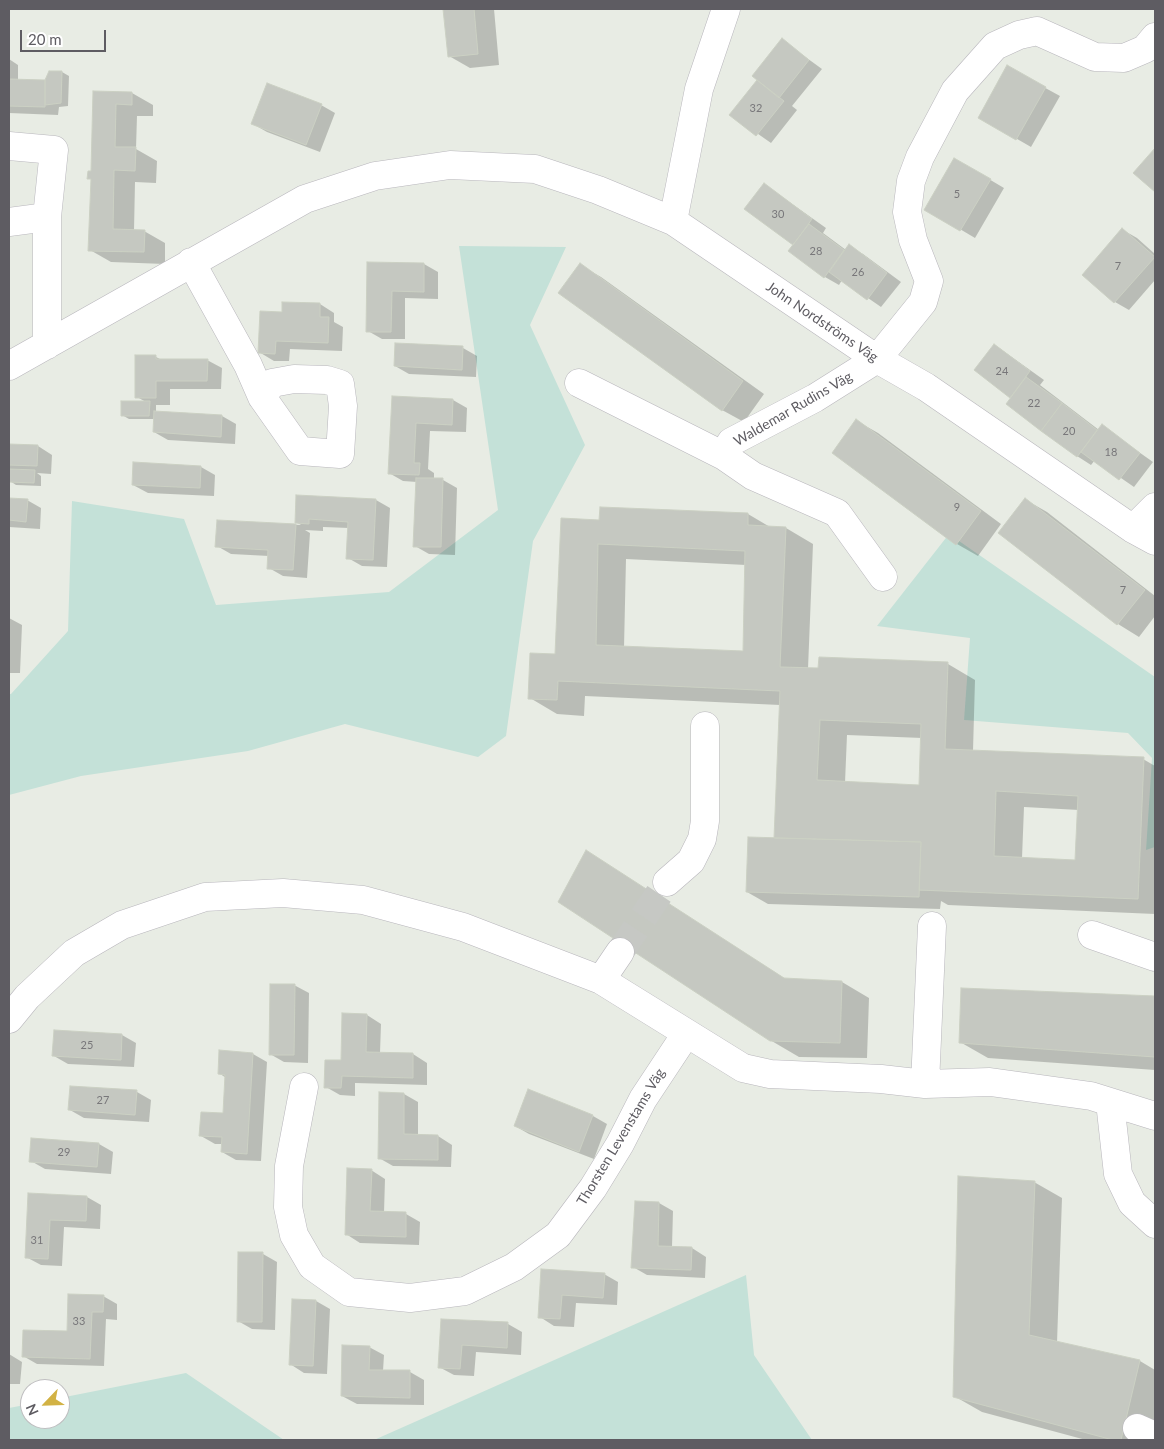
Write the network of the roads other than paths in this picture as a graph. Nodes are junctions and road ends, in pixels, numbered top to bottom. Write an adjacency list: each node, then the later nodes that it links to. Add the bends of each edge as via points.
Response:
1 (726, 9): 5 (street, via 699,89)
2 (1155, 37): 9 (street, Waldemar Rudins Väg, via 1145,49 1124,58 1095,57 1037,31 1018,35 995,46 955,91 920,157 907,212 913,240 929,281 923,302)
3 (9, 146): 4 (street, via 54,150)
4 (47, 217): 6 (street); 8 (street)
5 (673, 221): 7 (street, via 598,190 535,170 450,165 375,176 305,199); 9 (street, John Nordströms Väg)
6 (9, 222)
7 (191, 262): 8 (street); 12 (street, via 248,365)
8 (47, 345): 10 (street)
9 (877, 359): 13 (street, Waldemar Rudins Väg, via 815,398 731,442); 15 (street, John Nordströms Väg, via 926,387)
10 (9, 366)
11 (579, 383): 13 (street, Waldemar Rudins Väg)
12 (262, 397)
13 (724, 456): 16 (street, via 753,476 836,513)
14 (1155, 507): 15 (street)
15 (1144, 535)
16 (883, 577)
17 (705, 726): 18 (street, via 705,821 702,839 691,861)
18 (667, 882)
19 (932, 926): 26 (street)
20 (1092, 935): 22 (street)
21 (620, 952): 23 (street)
22 (1155, 957)
23 (601, 980): 24 (street, via 462,927 363,900 284,893 205,896 122,925 74,953 26,997); 25 (street)
24 (9, 1019)
25 (686, 1034): 26 (street, via 744,1068 770,1074); 27 (street, Thorsten Levenstams Väg, via 643,1099 593,1188 558,1235 514,1268 465,1291 410,1298 349,1292 312,1266 294,1235 288,1207 289,1166)
26 (925, 1084): 28 (street, via 990,1082 1091,1096)
27 (304, 1087)
28 (1110, 1102): 29 (street); 30 (street, via 1118,1174 1132,1203)
29 (1155, 1116)
30 (1155, 1224)

